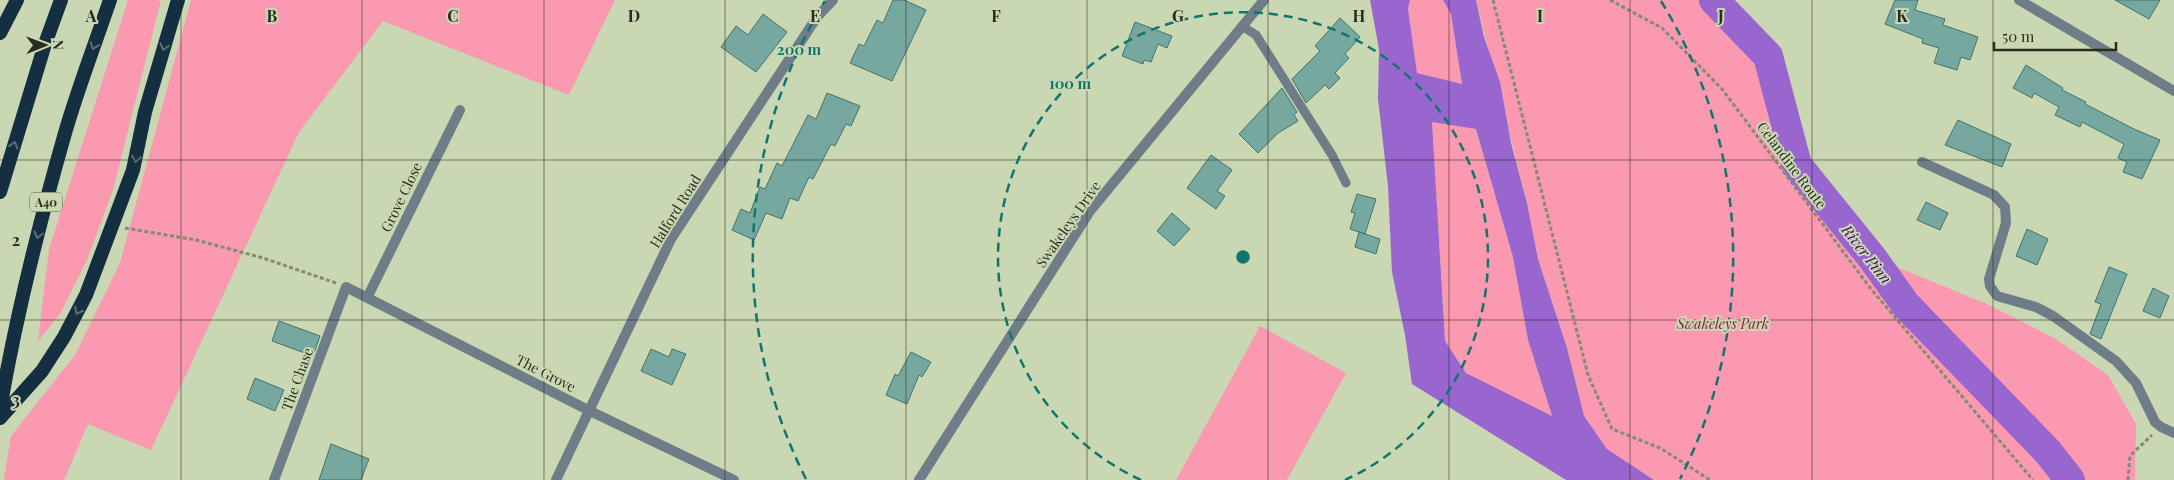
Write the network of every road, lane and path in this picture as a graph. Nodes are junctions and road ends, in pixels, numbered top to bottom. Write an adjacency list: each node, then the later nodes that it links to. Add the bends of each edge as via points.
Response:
1 (16, 0): 11 (highway)
2 (61, 0): 16 (highway, one-way to 2)
3 (110, 0): 20 (highway, A40, one-way to 20, via 48,196 26,281)
4 (178, 0): 17 (highway, one-way to 17, via 145,112 134,170)
5 (833, 0): 21 (street, Halford Road, via 817,17 671,239)
6 (1264, 0): 10 (street, Swakeleys Drive)
7 (1493, 0): 29 (path, via 1588,375 1612,429 1660,448)
8 (1610, 0): 30 (path, Celandine Route, via 1662,28 1722,89 1871,289)
9 (2019, 0): 12 (street)
10 (1242, 26): 15 (lane, via 1256,35 1332,155); 28 (street, Swakeleys Drive, via 1090,211)
11 (0, 33)
12 (2174, 91)
13 (460, 110): 19 (street, Grove Close)
14 (1922, 162): 23 (street, via 1994,196 2005,207 2006,223 1989,279 1997,296 2036,307 2053,316 2116,361 2136,383 2150,413)
15 (1346, 184)
16 (0, 192)
17 (114, 225): 18 (path, via 223,247); 22 (highway, one-way to 22, via 86,295 64,338 42,370)
18 (346, 287): 19 (street, The Grove); 25 (street, The Chase)
19 (368, 296): 21 (street, The Grove)
20 (0, 409)
21 (590, 411): 26 (street, Halford Road); 27 (street, The Grove)
22 (0, 418)
23 (2161, 427): 24 (street); 31 (path, via 2130,456)
24 (2174, 433)
25 (274, 480)
26 (556, 480)
27 (734, 480)
28 (919, 480)
29 (1710, 480)
30 (2033, 480)
31 (2128, 480)

